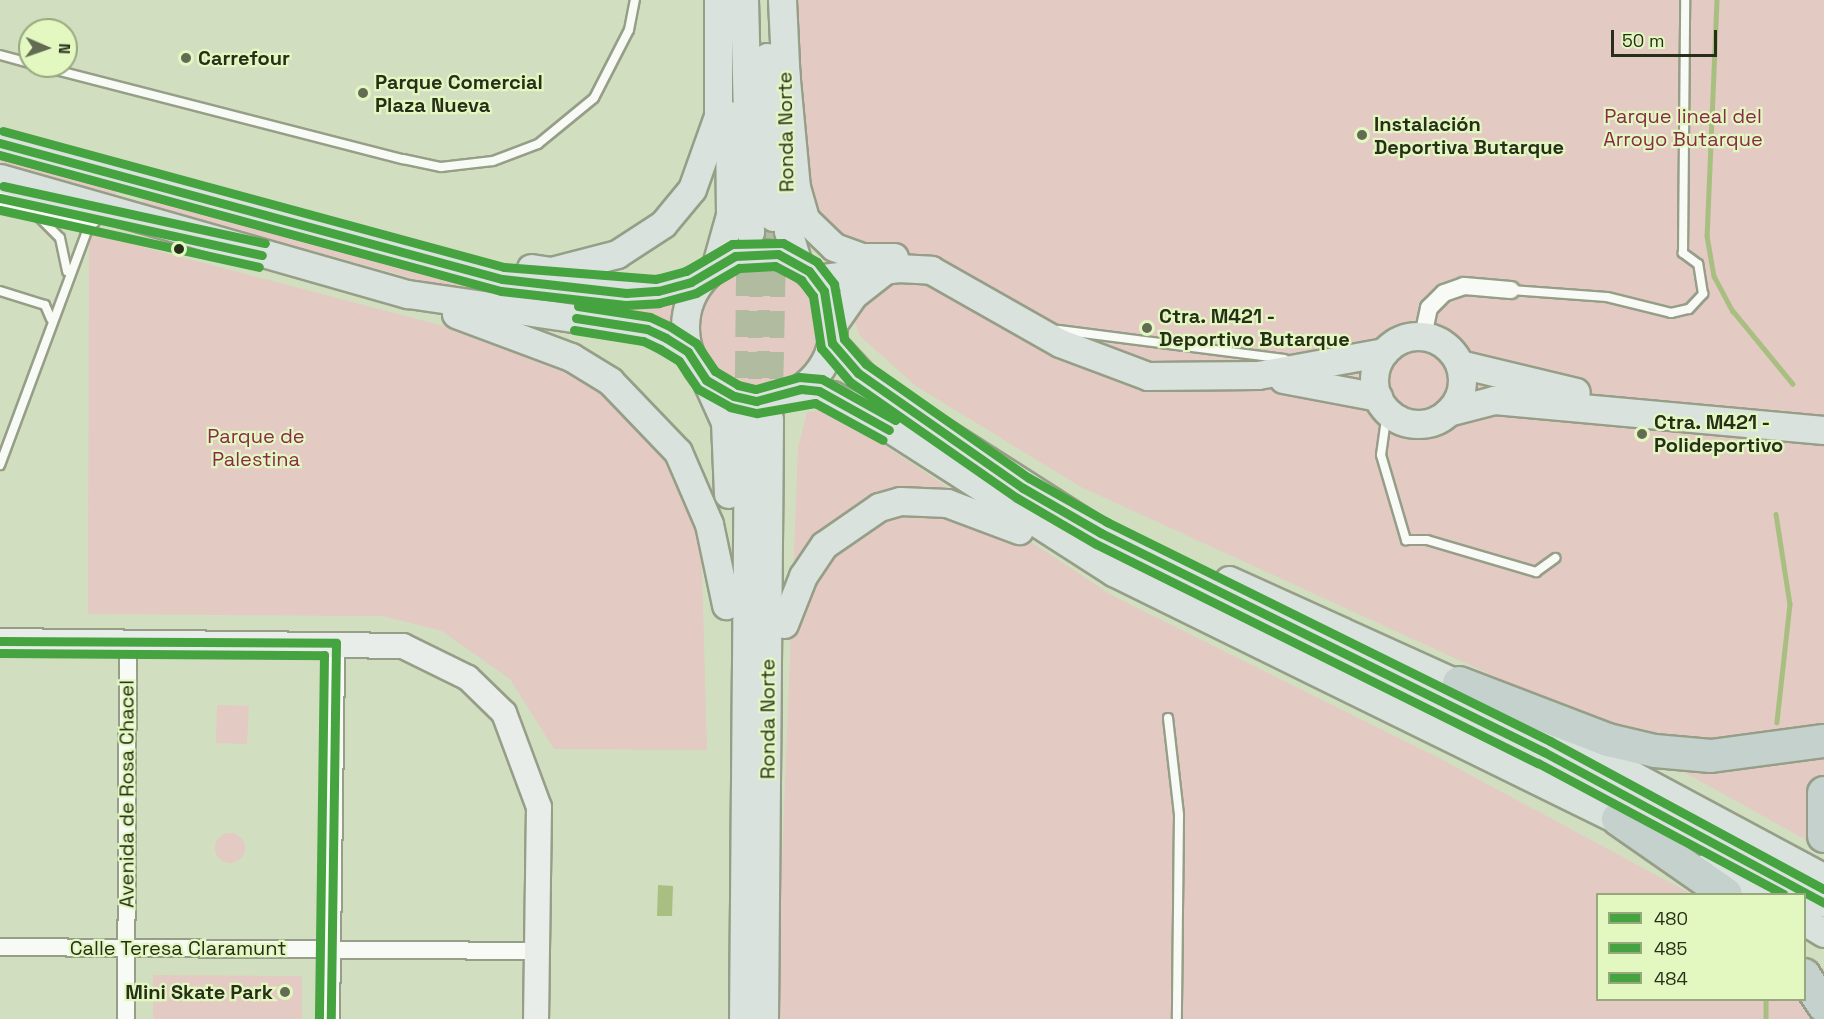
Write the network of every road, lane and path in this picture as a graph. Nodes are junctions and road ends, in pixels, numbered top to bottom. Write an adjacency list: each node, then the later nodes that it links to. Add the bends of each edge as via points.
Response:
1 (635, 0): 11 (lane, via 629,30 594,98 538,144 493,161 441,166 403,159)
2 (718, 0): 18 (main road, via 720,73 710,148 692,189 663,224 617,254 551,271)
3 (724, 0): 19 (main road, via 730,215)
4 (744, 0): 5 (main road, Ronda Norte, via 761,231)
5 (765, 0)
6 (782, 0): 10 (main road, Ronda Norte)
7 (1685, 0): 24 (lane, via 1683,253 1698,264 1703,294 1689,309 1671,313 1607,297)
8 (0, 56): 9 (lane)
9 (18, 60)
10 (786, 69): 20 (main road, Ronda Norte, via 788,231); 22 (main road, via 798,202 818,236 848,254 919,260)
11 (78, 76)
12 (0, 143): 18 (main road)
13 (0, 178): 17 (main road, via 183,228)
14 (0, 198): 15 (street)
15 (27, 205): 16 (street); 21 (lane, via 60,238)
16 (91, 220): 17 (main road); 21 (lane)
17 (209, 242): 26 (main road)
18 (422, 259): 19 (main road, via 502,279 627,293 677,288)
19 (711, 269): 20 (main road, via 756,252); 32 (main road, via 684,318)
20 (807, 271): 23 (main road); 29 (main road)
21 (67, 273): 27 (lane)
22 (943, 273): 23 (main road); 28 (main road)
23 (876, 275): 29 (main road)
24 (1511, 290): 30 (street, via 1464,286 1444,292 1430,308)
25 (0, 291): 27 (lane, via 45,305)
26 (408, 294): 32 (main road, via 647,329); 46 (main road, via 529,337 610,381 678,452 709,524)
27 (51, 319): 42 (lane)
28 (1031, 325): 34 (lane); 35 (main road, via 1103,363 1148,376)
29 (833, 333): 37 (main road, via 825,361); 43 (main road, via 874,388)
30 (1423, 336): 31 (main road, via 1405,338); 33 (main road, via 1450,349)
31 (1384, 351): 34 (main road); 38 (main road, via 1376,366)
32 (688, 352): 36 (main road)
33 (1460, 364): 39 (main road, via 1459,398); 40 (main road, via 1582,393)
34 (1326, 365): 35 (main road)
35 (1258, 375): 38 (main road)
36 (706, 380): 37 (main road, via 728,394 756,401); 46 (main road, via 719,403 728,443)
37 (800, 390): 45 (main road, via 832,395 861,410); 47 (main road, via 785,442)
38 (1382, 405): 39 (main road, via 1423,423); 44 (lane, via 1381,454 1406,540 1427,540 1536,572)
39 (1448, 412): 41 (main road, via 1494,400)
40 (1824, 421)
41 (1824, 430)
42 (0, 465)
43 (1101, 533): 51 (main road, via 1241,584); 62 (main road, via 1544,752)
44 (1555, 558)
45 (1113, 572): 47 (main road, via 971,510 900,501 853,521 824,545 803,576); 57 (main road)
46 (726, 604): 54 (main road, via 734,720)
47 (784, 624): 56 (main road, via 777,745)
48 (0, 641): 49 (street)
49 (128, 642): 50 (street); 68 (street, Avenida de Rosa Chacel)
50 (336, 643): 69 (street); 70 (street, via 403,646 468,678 504,713 539,807)
51 (1459, 683): 53 (highway, via 1599,737 1655,751 1711,756); 59 (main road)
52 (1168, 718): 78 (lane, via 1179,814)
53 (1824, 741)
54 (743, 756): 56 (main road, Ronda Norte, via 759,419); 76 (main road, Ronda Norte)
55 (1824, 793): 58 (highway)
56 (767, 795): 77 (main road, Ronda Norte)
57 (1618, 819): 60 (highway); 61 (main road)
58 (1824, 836)
59 (1824, 878)
60 (1725, 893)
61 (1755, 893)
62 (1805, 893)
63 (1806, 893): 64 (main road)
64 (1824, 903)
65 (1806, 922): 66 (main road)
66 (1824, 933)
67 (0, 947): 68 (street, Calle Teresa Claramunt)
68 (127, 948): 69 (street, Calle Teresa Claramunt); 73 (street, Avenida de Rosa Chacel)
69 (332, 949): 70 (street, Calle Teresa Claramunt); 74 (street)
70 (537, 951): 75 (street)
71 (1806, 978): 72 (highway)
72 (1824, 1006)
73 (126, 1019)
74 (331, 1019)
75 (536, 1019)
76 (743, 1019)
77 (764, 1019)
78 (1177, 1019)

